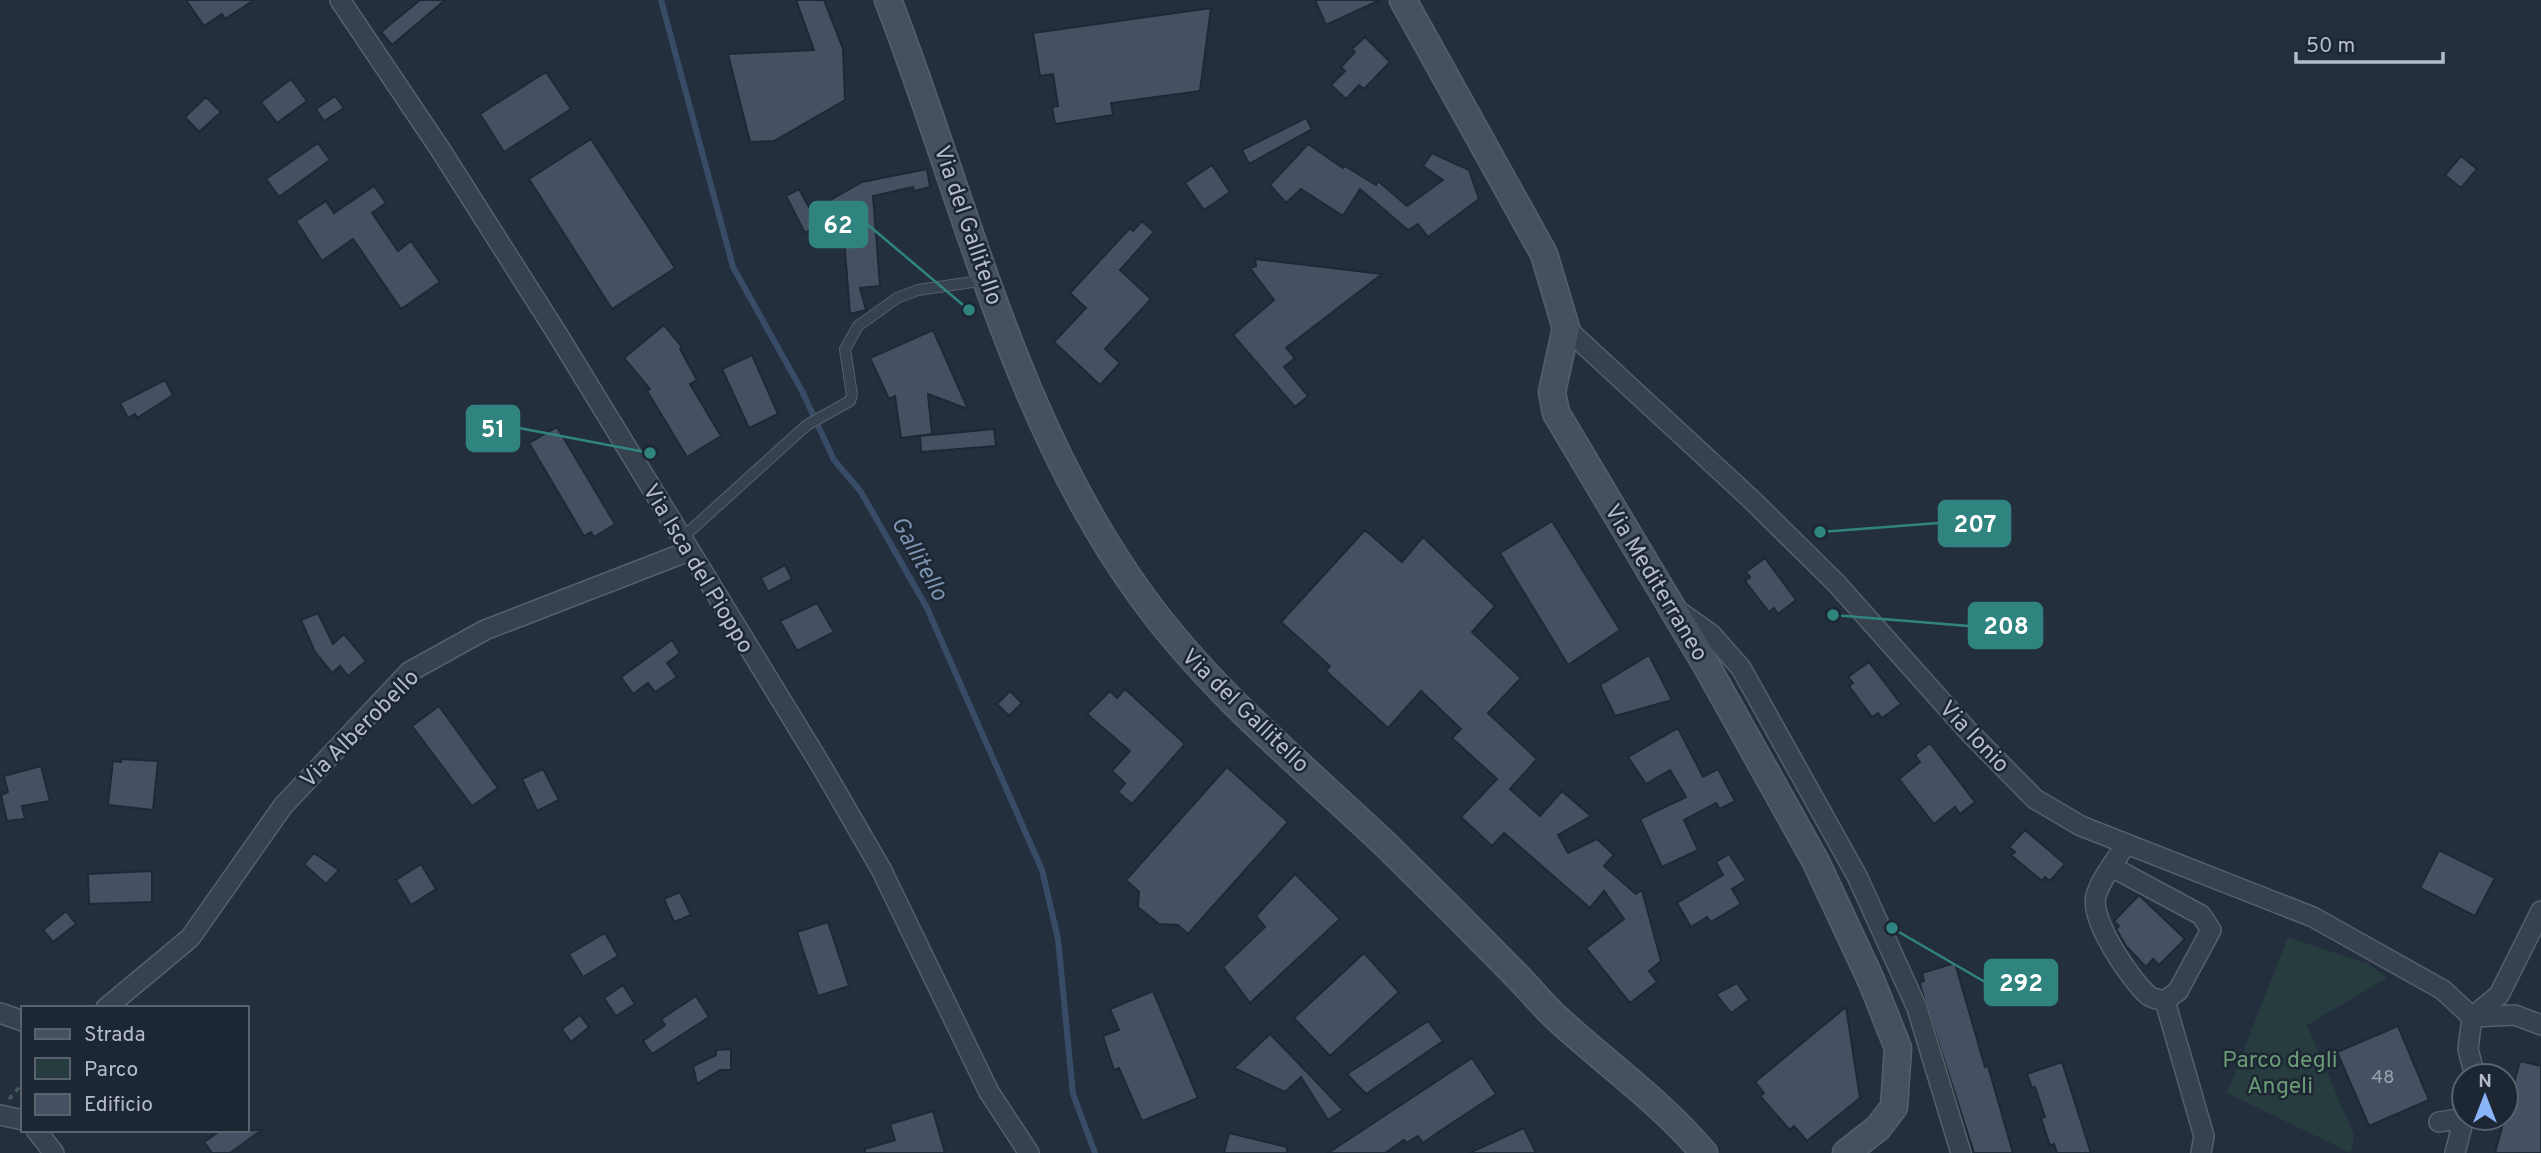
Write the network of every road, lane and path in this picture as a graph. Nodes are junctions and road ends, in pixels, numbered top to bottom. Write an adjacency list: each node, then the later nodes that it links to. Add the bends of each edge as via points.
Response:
1 (340, 0): 6 (street, Via Isca del Pioppo, via 447,160)
2 (888, 0): 4 (street, Via del Gallitello)
3 (1403, 0): 5 (street, Via Mediterraneo, via 1544,254)
4 (987, 279): 6 (lane, via 918,290 897,298 858,327 845,349 850,401 807,425); 26 (street, Via del Gallitello, via 1058,454 1112,554 1176,642 1228,700 1401,860 1557,1018 1671,1117)
5 (1566, 328): 7 (street, Via Mediterraneo, via 1552,392 1556,413); 8 (street, Via Ionio, via 1837,584 2035,799 2081,826)
6 (685, 545): 12 (street, Via Alberobello, via 485,630 409,672 283,806 190,938); 25 (street, Via Isca del Pioppo, via 881,869 989,1092)
7 (1673, 607): 27 (street, Via Mediterraneo, via 1816,862 1898,1048 1894,1107 1878,1128); 28 (street, via 1710,634 1741,668 1857,876 1917,1008)
8 (2126, 844): 9 (street); 14 (street, Via Ionio, via 2314,916 2443,990)
9 (2112, 867): 11 (street, via 2095,897 2095,917 2150,997); 11 (street, via 2201,915 2211,930 2178,990)
10 (2541, 911): 14 (street, via 2499,995)
11 (2165, 1001): 29 (street, via 2204,1136)
12 (108, 1006)
13 (0, 1013): 15 (street)
14 (2472, 1017): 16 (street, via 2515,1015); 17 (street, via 2468,1049)
15 (21, 1020)
16 (2541, 1024)
17 (2471, 1062)
18 (0, 1115): 19 (street)
19 (21, 1120)
20 (2450, 1120): 21 (street)
21 (2439, 1122)
22 (38, 1132): 24 (street)
23 (2460, 1132): 30 (street)
24 (54, 1153)
25 (1029, 1153)
26 (1704, 1153)
27 (1846, 1153)
28 (1961, 1153)
29 (2201, 1153)
30 (2455, 1153)

